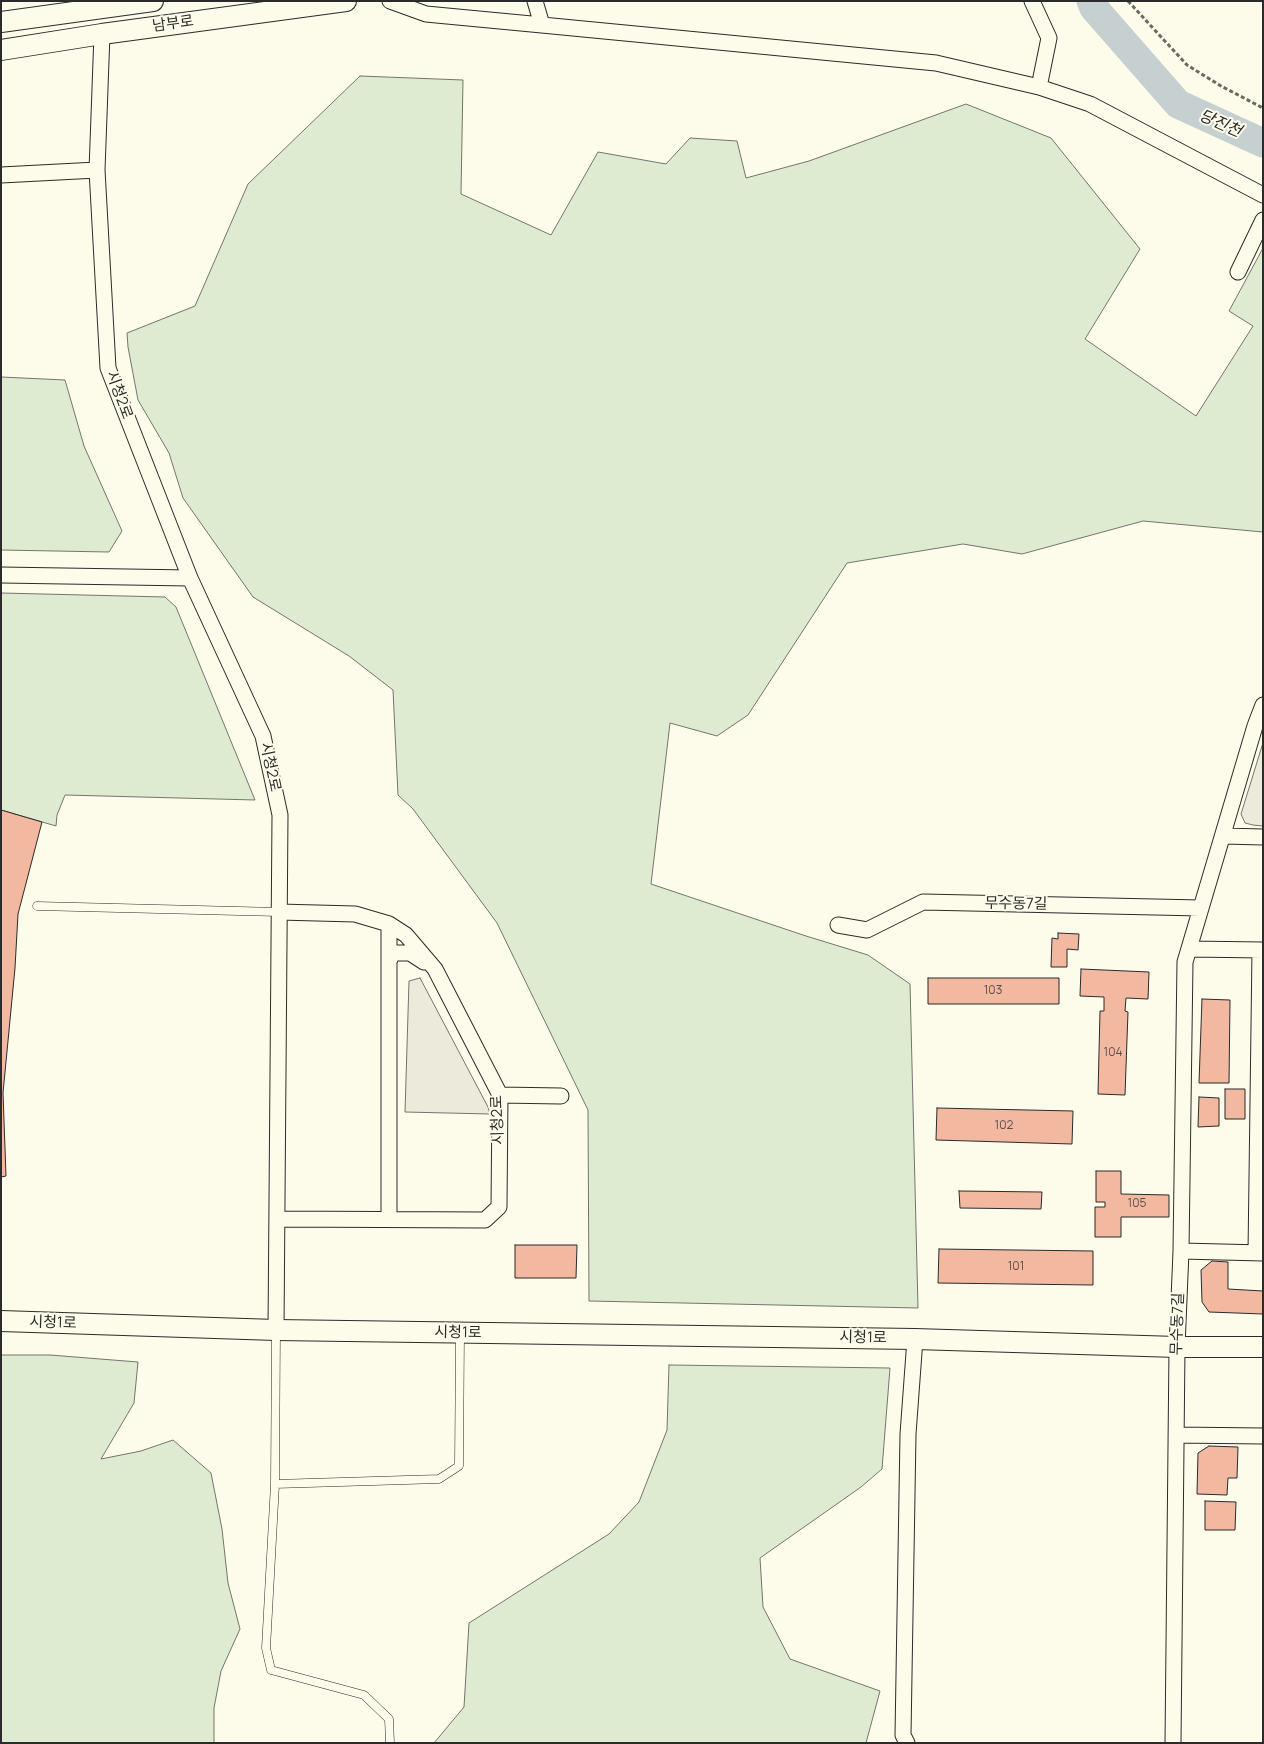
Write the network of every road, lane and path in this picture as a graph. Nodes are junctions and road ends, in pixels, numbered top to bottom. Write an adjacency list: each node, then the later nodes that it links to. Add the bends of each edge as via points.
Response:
1 (153, 1): 7 (street, 남부로)
2 (346, 1): 10 (street, 남부로)
3 (390, 1): 9 (street, via 426,14)
4 (535, 1): 9 (street)
5 (1032, 1): 12 (street, via 1049,38)
6 (1128, 1): 13 (path, via 1187,65)
7 (103, 4): 8 (street, 남부로); 10 (street)
8 (1, 22)
9 (542, 25): 12 (street, via 936,63)
10 (102, 34): 11 (street, 남부로); 14 (street, 시청2로)
11 (1, 50)
12 (1039, 87): 16 (street, via 1090,104)
13 (1263, 108)
14 (98, 170): 15 (street); 20 (street, 시청2로, via 108,368)
15 (1, 174)
16 (1263, 195)
17 (1263, 220): 18 (street)
18 (1238, 272)
19 (1, 575): 20 (street)
20 (190, 578): 27 (street, 시청2로, via 263,736 280,815)
21 (1263, 705): 22 (street, 무수동7길)
22 (1259, 726): 23 (street, 무수동7길)
23 (1223, 836): 24 (street); 26 (street, 무수동7길)
24 (1263, 837)
25 (37, 906): 27 (lane)
26 (1201, 908): 29 (street, 무수동7길, via 923,902 867,930); 30 (street, 무수동7길)
27 (279, 912): 28 (street, 시청2로, via 355,914); 37 (street, 시청2로)
28 (389, 924): 32 (street); 33 (street, 시청2로, via 406,935)
29 (838, 925)
30 (1190, 949): 31 (street); 39 (street, 무수동7길, via 1185,962)
31 (1262, 950): 34 (street)
32 (389, 961): 33 (street, via 393,953 410,954); 38 (street)
33 (435, 969): 35 (street, 시청2로)
34 (1261, 1024): 40 (street)
35 (500, 1095): 36 (street); 38 (street, 시청2로, via 499,1207 484,1220)
36 (561, 1096)
37 (278, 1219): 38 (street, 시청2로); 42 (street, 시청2로)
38 (388, 1219)
39 (1180, 1251): 40 (street); 45 (street, 무수동7길)
40 (1259, 1253)
41 (1, 1321): 42 (street, 시청1로)
42 (276, 1330): 43 (street, 시청1로); 49 (lane)
43 (460, 1333): 44 (street, 시청1로); 49 (lane, via 458,1466 439,1479)
44 (915, 1339): 45 (street, 시청1로); 50 (street, via 908,1434)
45 (1177, 1347): 46 (street, 시청1로); 47 (street, 무수동7길)
46 (1263, 1347)
47 (1176, 1435): 48 (street); 52 (street, 무수동7길)
48 (1263, 1436)
49 (275, 1484): 51 (lane, via 266,1648 271,1670 364,1696 389,1719)
50 (905, 1739)
51 (390, 1743)
52 (1173, 1743)

